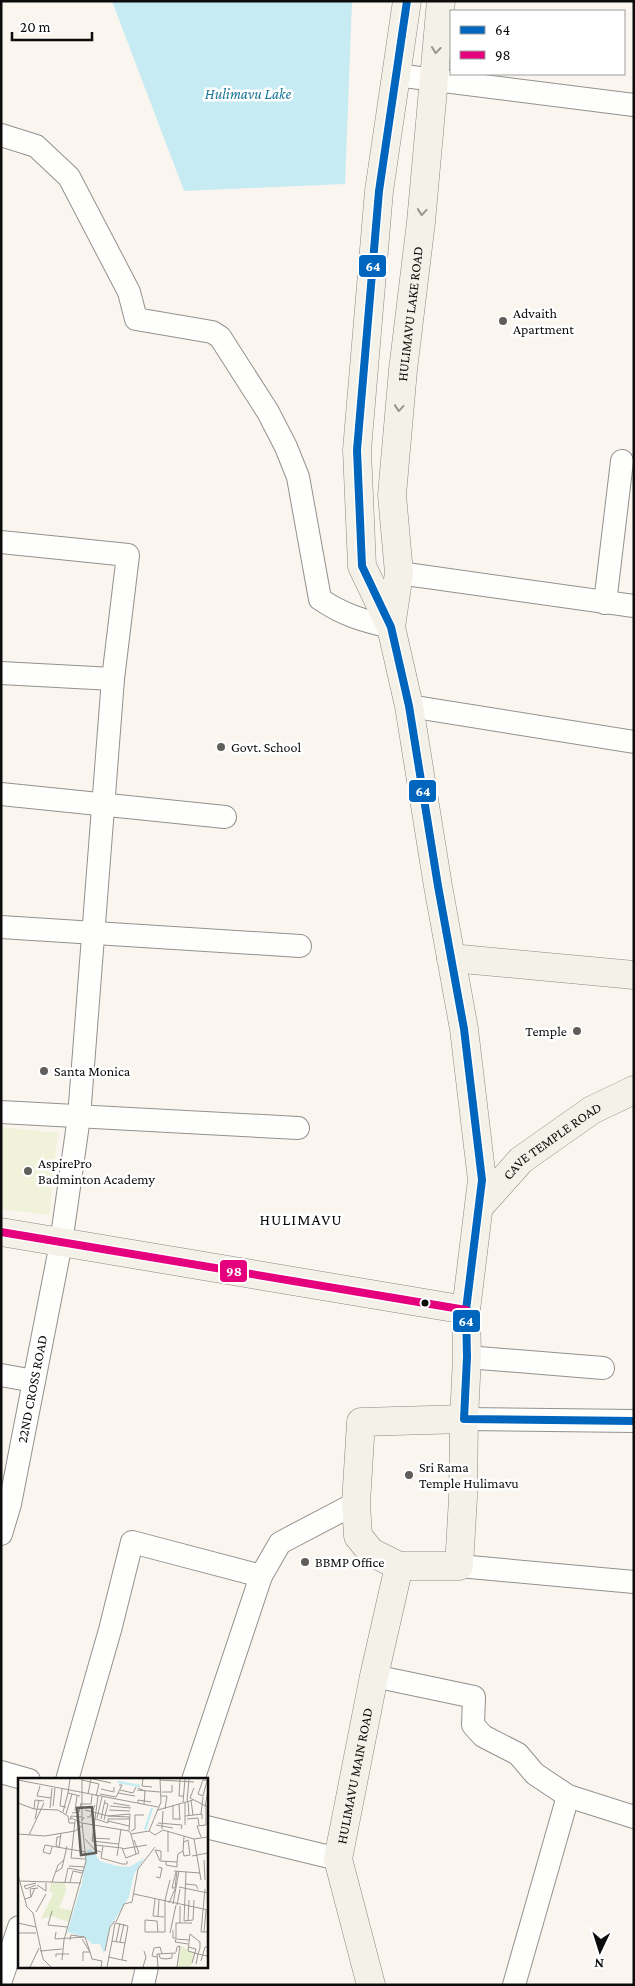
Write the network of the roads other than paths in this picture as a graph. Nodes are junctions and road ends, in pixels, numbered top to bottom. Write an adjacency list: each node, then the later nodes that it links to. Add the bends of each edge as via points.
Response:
1 (407, 1): 3 (main road, HULIMAVU LAKE ROAD)
2 (441, 1): 4 (main road, HULIMAVU LAKE ROAD, one-way to 4)
3 (396, 75): 4 (street); 12 (main road, HULIMAVU LAKE ROAD, via 379,191 357,450 362,566)
4 (432, 81): 5 (street); 9 (main road, HULIMAVU LAKE ROAD, one-way to 9, via 421,222 392,495)
5 (634, 105)
6 (1, 135): 12 (street, via 36,146 69,177 129,292 136,319 212,332 220,337 268,412 298,477 320,599 336,610)
7 (622, 462): 10 (street)
8 (1, 542): 14 (street, 22ND CROSS ROAD, via 128,556)
9 (398, 573): 10 (street); 12 (main road, HULIMAVU LAKE ROAD)
10 (605, 602): 11 (street)
11 (634, 606)
12 (391, 627): 15 (main road, HULIMAVU LAKE ROAD)
13 (1, 673): 14 (street)
14 (113, 679): 18 (street, 22ND CROSS ROAD)
15 (409, 706): 16 (street); 23 (main road, HULIMAVU LAKE ROAD)
16 (634, 742)
17 (1, 794): 18 (street)
18 (104, 805): 19 (street); 21 (street, 22ND CROSS ROAD)
19 (225, 817)
20 (1, 927): 21 (street)
21 (94, 933): 22 (street); 27 (street, 22ND CROSS ROAD)
22 (300, 946)
23 (451, 958): 24 (main road); 29 (main road, HULIMAVU LAKE ROAD, via 464,1029 482,1180)
24 (634, 975)
25 (634, 1090): 29 (main road, CAVE TEMPLE ROAD, via 592,1110 521,1160)
26 (1, 1112): 27 (street)
27 (79, 1117): 28 (street); 31 (street, 22ND CROSS ROAD)
28 (298, 1128)
29 (480, 1206): 32 (main road, HULIMAVU LAKE ROAD)
30 (1, 1232): 31 (main road)
31 (61, 1243): 32 (main road); 36 (street, 22ND CROSS ROAD)
32 (466, 1310): 33 (main road)
33 (467, 1357): 34 (street); 37 (main road)
34 (603, 1368)
35 (1, 1375): 36 (street)
36 (34, 1381): 39 (street, 22ND CROSS ROAD)
37 (464, 1419): 38 (street); 40 (main road, via 361,1422); 43 (main road)
38 (634, 1421)
39 (6, 1502): 41 (street, 22ND CROSS ROAD)
40 (356, 1502): 42 (main road, via 358,1536 371,1552); 45 (street, via 280,1543)
41 (1, 1534)
42 (399, 1566): 43 (main road); 46 (main road, HULIMAVU MAIN ROAD)
43 (459, 1566): 44 (street)
44 (632, 1575)
45 (261, 1576): 49 (street, via 132,1542); 50 (street)
46 (374, 1676): 51 (street, via 474,1697 473,1725 484,1736 518,1754 535,1774); 54 (main road, HULIMAVU MAIN ROAD)
47 (1, 1772): 48 (street)
48 (22, 1778)
49 (67, 1778)
50 (194, 1778)
51 (568, 1796): 52 (street); 60 (street)
52 (634, 1817)
53 (208, 1827): 54 (street)
54 (338, 1859): 59 (main road, HULIMAVU MAIN ROAD)
55 (18, 1930): 57 (street)
56 (147, 1968): 58 (street)
57 (1, 1980)
58 (143, 1985)
59 (371, 1985)
60 (514, 1985)

